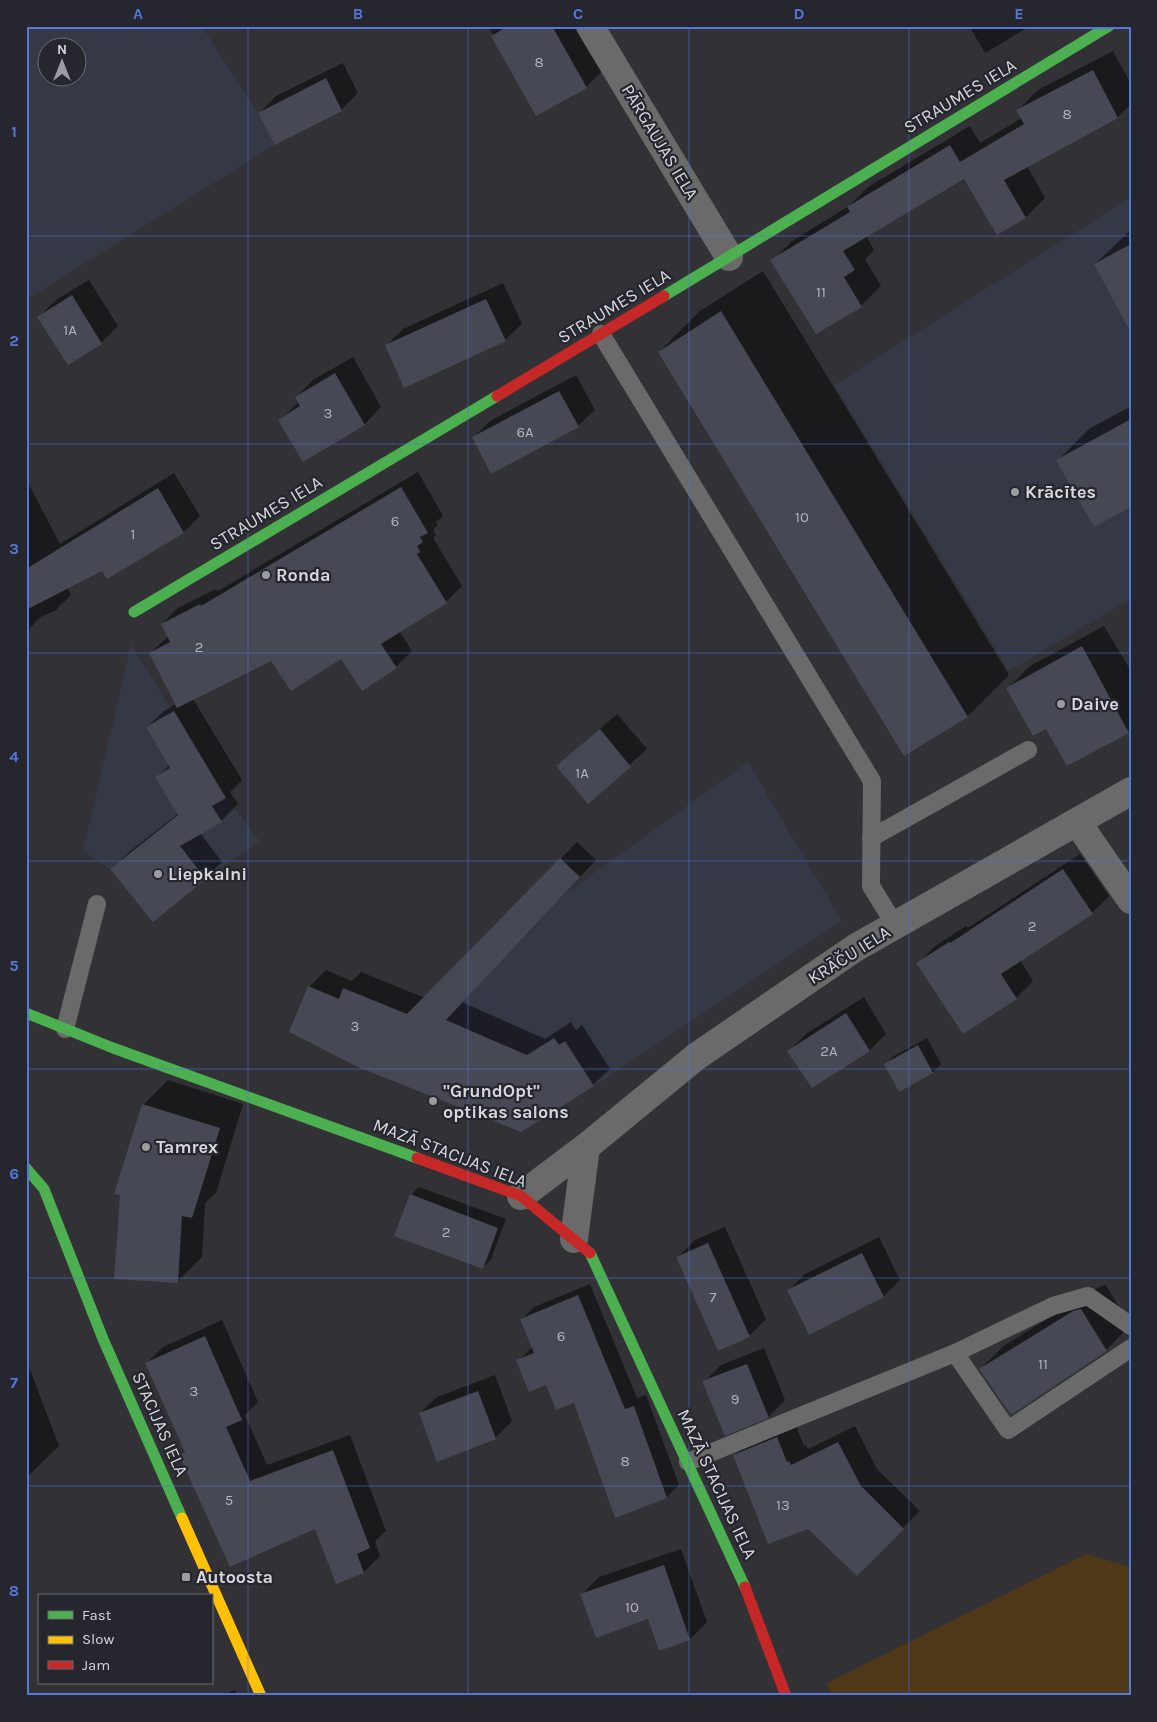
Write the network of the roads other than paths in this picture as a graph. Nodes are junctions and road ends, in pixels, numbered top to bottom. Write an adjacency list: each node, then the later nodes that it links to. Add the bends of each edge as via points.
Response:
1 (590, 26): 3 (street, PĀRGAUJAS IELA)
2 (1109, 26): 3 (main road, STRAUMES IELA)
3 (729, 257): 4 (main road, STRAUMES IELA)
4 (601, 334): 5 (main road, STRAUMES IELA); 9 (lane, via 872,780)
5 (134, 612)
6 (1028, 750): 9 (lane)
7 (1131, 791): 8 (street, KRĀČU IELA)
8 (1077, 822): 10 (street); 12 (street, KRĀČU IELA)
9 (871, 838): 12 (lane, via 871,886)
10 (1131, 900)
11 (97, 904): 14 (lane)
12 (895, 925): 15 (street, KRĀČU IELA, via 855,948 697,1056)
13 (26, 1013): 14 (main road, MAZĀ STACIJAS IELA)
14 (65, 1029): 17 (main road, MAZĀ STACIJAS IELA)
15 (586, 1147): 17 (street, KRĀČU IELA); 18 (street)
16 (26, 1168): 23 (main road, STACIJAS IELA, via 44,1190 103,1339)
17 (521, 1196): 18 (main road, MAZĀ STACIJAS IELA)
18 (574, 1239): 22 (main road, MAZĀ STACIJAS IELA, via 589,1250)
19 (1131, 1326): 21 (lane, via 1088,1296 1053,1306)
20 (1131, 1348): 21 (lane, via 1008,1430)
21 (955, 1352): 22 (lane)
22 (688, 1462): 24 (main road, MAZĀ STACIJAS IELA, via 736,1565)
23 (260, 1696)
24 (786, 1696)

